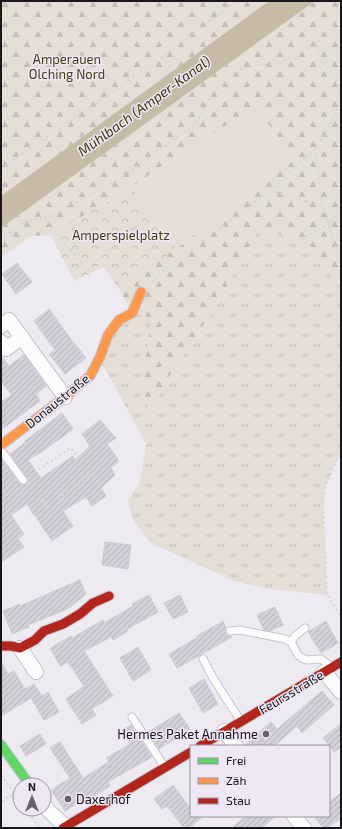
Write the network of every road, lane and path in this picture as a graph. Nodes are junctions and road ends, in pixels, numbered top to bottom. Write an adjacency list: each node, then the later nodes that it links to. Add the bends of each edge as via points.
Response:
1 (236, 1): 5 (path, via 161,58)
2 (341, 19): 3 (path, via 333,24)
3 (317, 44): 4 (path, via 324,64 336,80 340,94 337,110); 9 (path, via 277,64 258,65 241,70 213,92 194,125 118,180)
4 (315, 148): 6 (path); 7 (path)
5 (1, 169)
6 (271, 191): 7 (path); 15 (path, via 166,268)
7 (322, 206): 10 (path)
8 (341, 214): 10 (path)
9 (45, 219): 11 (path, via 27,220); 14 (path)
10 (329, 224): 12 (path); 13 (path)
11 (1, 239)
12 (297, 242)
13 (341, 265)
14 (90, 277)
15 (142, 292): 19 (street, Donaustraße, via 132,313 119,320 108,335 90,376)
16 (1, 326): 17 (street, via 9,320)
17 (22, 337): 18 (street, via 6,349); 19 (street)
18 (1, 342)
19 (65, 397): 20 (street, Donaustraße)
20 (1, 445)
21 (1, 450): 23 (lane)
22 (341, 450): 26 (path, via 325,487 323,505 327,595)
23 (25, 478): 23 (path, via 46,506 90,476 71,448); 24 (path, via 25,484 7,495)
24 (1, 488)
25 (109, 596): 31 (street, via 93,603 63,624 44,631 35,640)
26 (341, 616)
27 (305, 628): 29 (lane, via 294,636)
28 (230, 631): 29 (lane, via 240,630)
29 (291, 642): 34 (lane, via 298,655 307,660 321,659)
30 (1, 646): 31 (street)
31 (20, 648): 35 (street)
32 (203, 659): 38 (lane)
33 (341, 662): 34 (street, Feursstraße)
34 (328, 670): 36 (street); 38 (street, Feursstraße)
35 (36, 672)
36 (341, 692)
37 (132, 717): 44 (lane)
38 (241, 722): 39 (street, Feursstraße)
39 (224, 731): 41 (street, Feursstraße); 42 (street)
40 (1, 745): 46 (street)
41 (202, 745)
42 (235, 745)
43 (190, 753): 44 (street)
44 (165, 768): 53 (street)
45 (1, 775): 47 (path)
46 (24, 777)
47 (12, 790)
48 (12, 794): 49 (path)
49 (1, 802)
50 (52, 814): 53 (street)
51 (31, 817): 54 (path)
52 (295, 817): 55 (street)
53 (65, 827)
54 (39, 828)
55 (304, 828)

